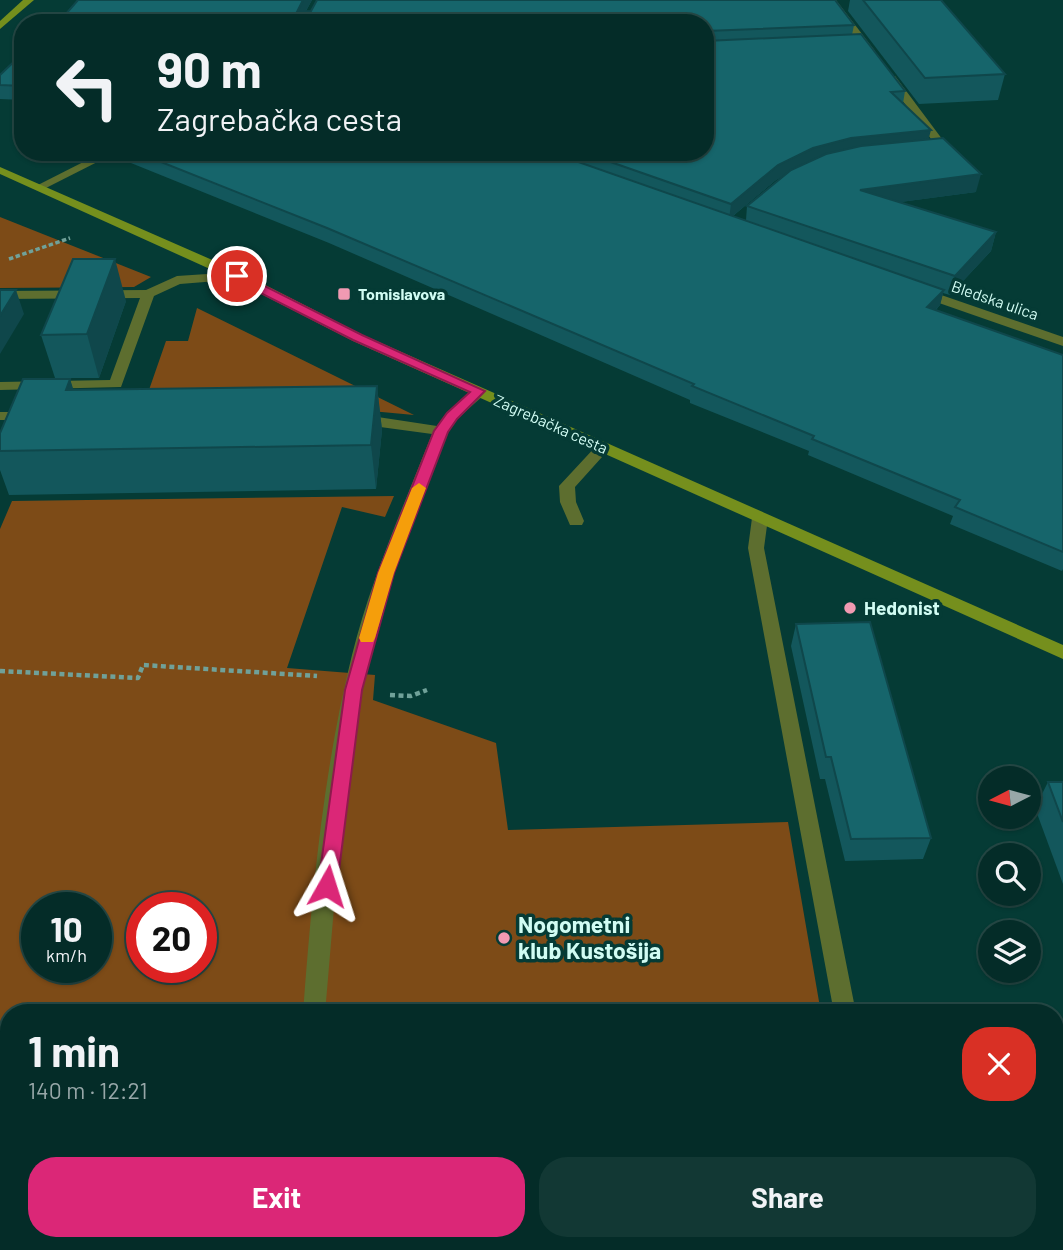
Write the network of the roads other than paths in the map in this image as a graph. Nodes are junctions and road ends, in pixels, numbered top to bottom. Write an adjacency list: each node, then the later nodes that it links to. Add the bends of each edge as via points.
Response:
1 (29, 0): 3 (street)
2 (831, 0): 4 (street)
3 (0, 26)
4 (863, 42): 5 (street); 6 (street)
5 (847, 43)
6 (879, 63)
7 (887, 74): 8 (street)
8 (937, 150)
9 (94, 161): 11 (street)
10 (0, 170): 11 (street, Zagrebačka cesta)
11 (38, 188): 12 (street, Zagrebačka cesta)
12 (237, 276): 14 (street, via 177,280); 18 (street, Zagrebačka cesta, via 358,338)
13 (910, 288): 16 (street, Bledska ulica)
14 (148, 294): 15 (street); 17 (street, via 116,384)
15 (0, 295)
16 (1063, 342)
17 (1, 388)
18 (479, 391): 22 (street); 23 (street, Zagrebačka cesta)
19 (0, 416): 20 (street)
20 (40, 416)
21 (343, 418): 22 (street)
22 (441, 431): 27 (street, via 386,573 356,679 335,809)
23 (603, 447): 24 (street, Zagrebačka cesta); 25 (street, via 567,486)
24 (760, 518): 26 (street, Zagrebačka cesta); 28 (street, via 756,548)
25 (576, 521)
26 (1063, 652)
27 (315, 1004)
28 (843, 1004)

